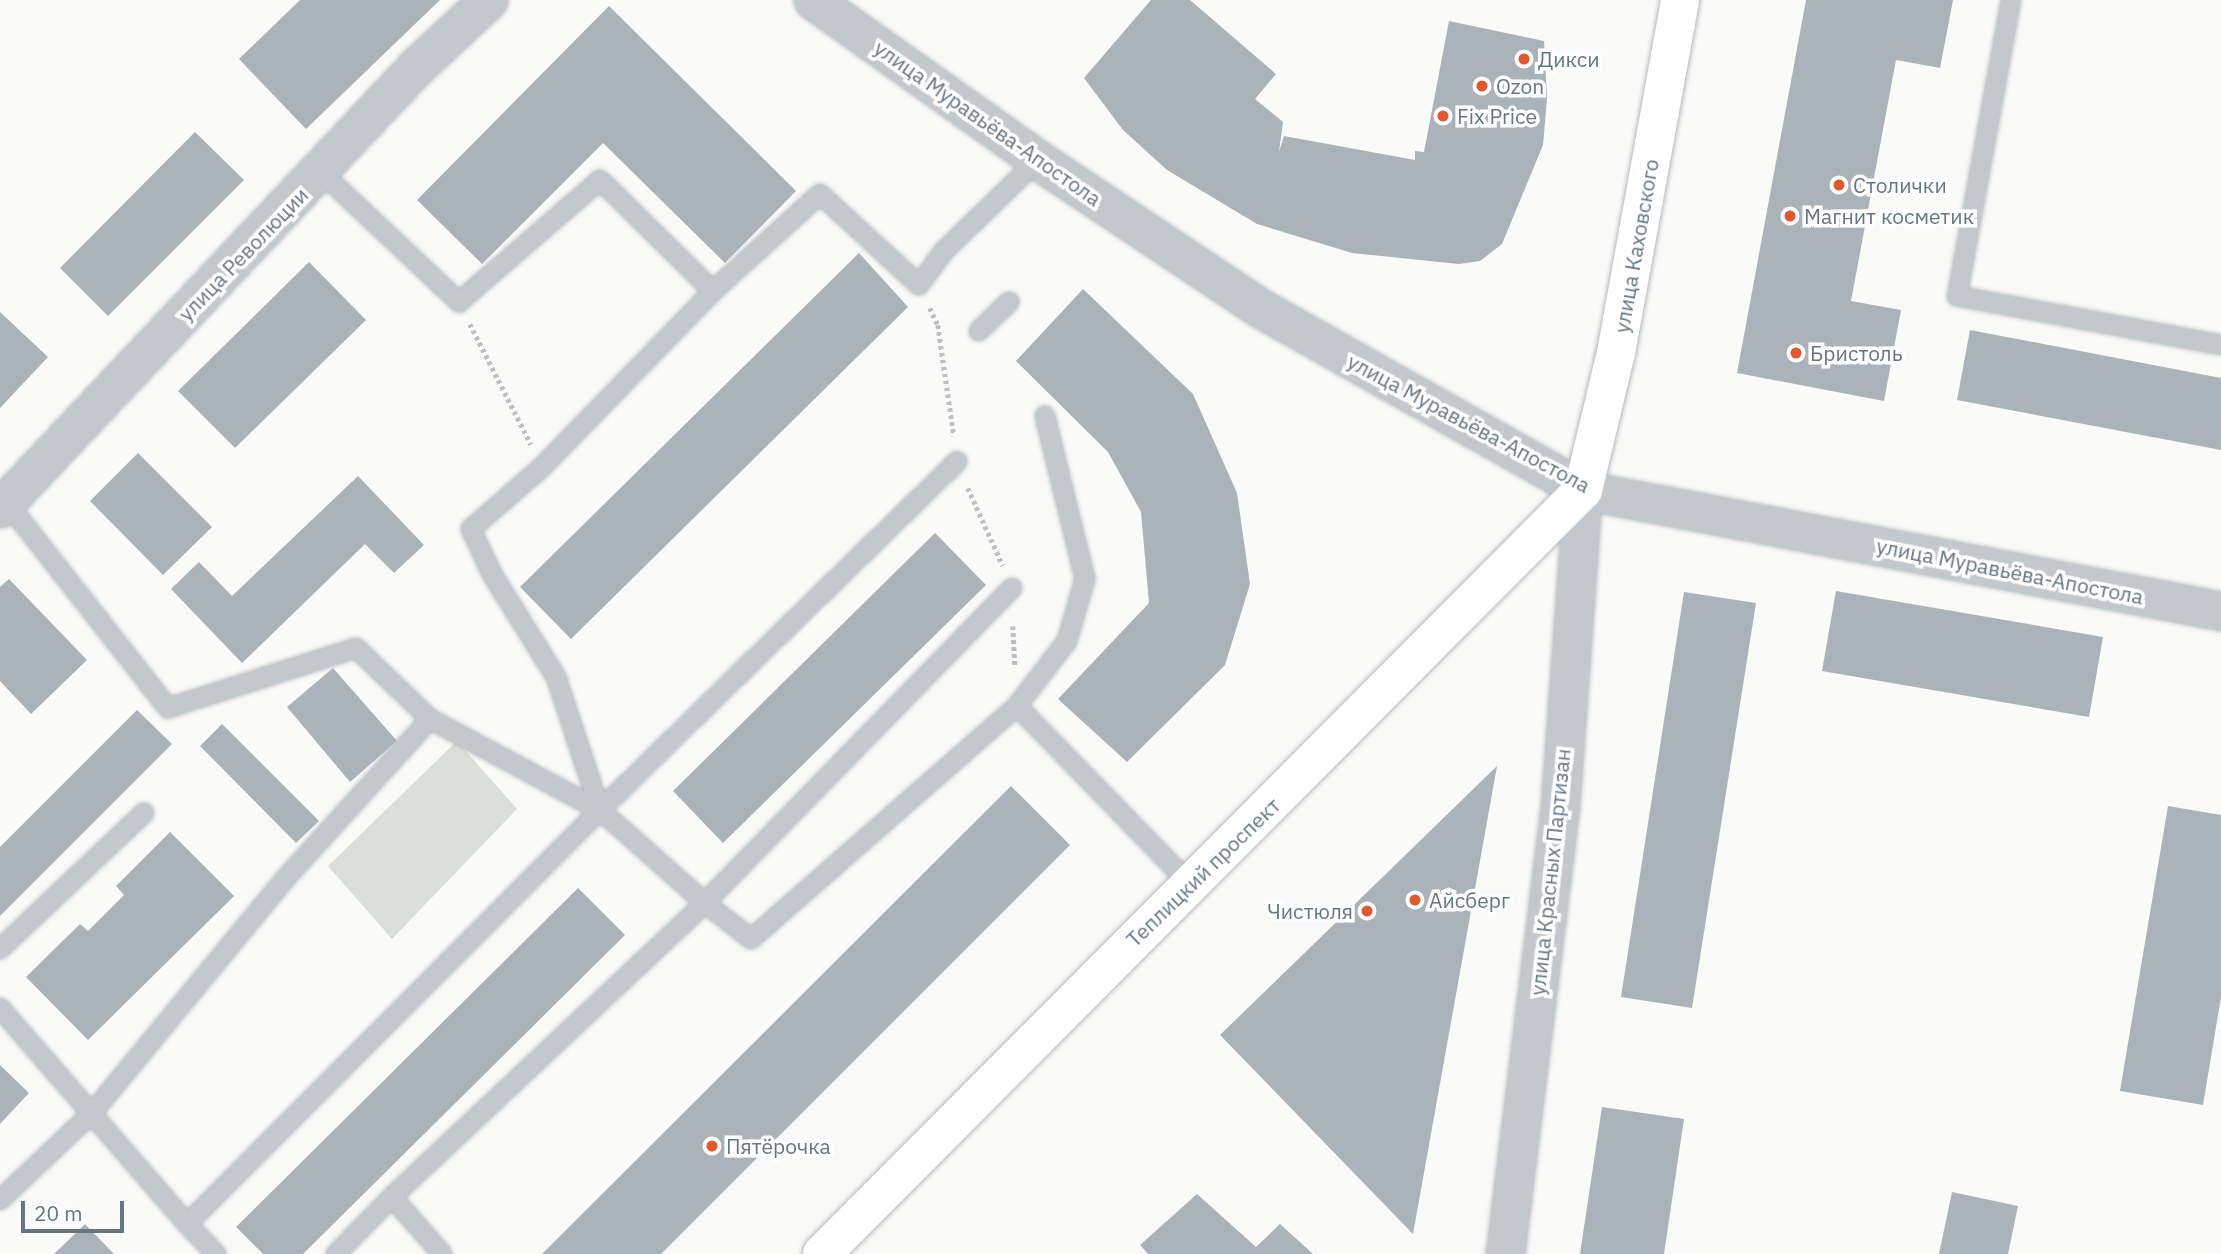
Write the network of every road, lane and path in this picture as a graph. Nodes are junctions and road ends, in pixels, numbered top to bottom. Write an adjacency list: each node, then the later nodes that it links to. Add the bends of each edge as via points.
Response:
1 (488, 0): 6 (street, улица Революции, via 417,66)
2 (813, 0): 5 (street, улица Муравьёва-Апостола)
3 (1680, 0): 16 (main road, улица Каховского, via 1616,353)
4 (2011, 0): 12 (lane, via 1957,296)
5 (1038, 160): 7 (lane, via 944,251); 16 (street, улица Муравьёва-Апостола, via 1260,308)
6 (321, 172): 9 (lane); 17 (street, улица Революции)
7 (919, 285): 8 (lane, via 820,194); 14 (path, via 938,325)
8 (713, 292): 9 (lane, via 600,180); 15 (lane)
9 (459, 302): 15 (path)
10 (1009, 302): 11 (lane)
11 (979, 331)
12 (2221, 345)
13 (1045, 416): 20 (lane, via 1085,579 1067,641)
14 (957, 462): 18 (path); 22 (lane)
15 (542, 467): 22 (lane, via 471,529 492,574 556,677)
16 (1583, 489): 19 (street, улица Муравьёва-Апостола); 24 (main road, Теплицкий проспект); 36 (street, улица Красных Партизан, via 1560,807)
17 (2, 502): 21 (lane, via 167,708 356,649)
18 (1012, 588): 20 (path); 25 (lane)
19 (2221, 611)
20 (1017, 706): 24 (lane); 25 (lane, via 751,939)
21 (430, 719): 22 (lane); 28 (lane, via 284,880)
22 (600, 810): 25 (lane); 31 (lane)
23 (144, 813): 26 (lane)
24 (1192, 886): 35 (main road, Теплицкий проспект)
25 (705, 903): 29 (lane)
26 (0, 948)
27 (0, 1008): 28 (lane)
28 (92, 1113): 30 (lane); 31 (lane)
29 (392, 1197): 33 (lane); 34 (lane)
30 (0, 1200)
31 (187, 1224): 32 (lane)
32 (216, 1254)
33 (336, 1254)
34 (442, 1254)
35 (821, 1254)
36 (1505, 1254)

